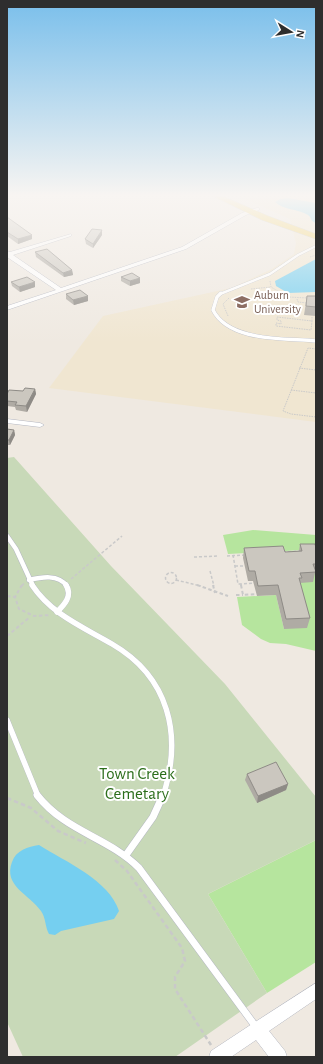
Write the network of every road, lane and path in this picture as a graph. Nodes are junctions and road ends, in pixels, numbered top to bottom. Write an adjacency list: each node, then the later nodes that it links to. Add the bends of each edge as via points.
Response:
1 (43, 244): 4 (street)
2 (192, 244): 5 (street)
3 (316, 246): 17 (lane, via 270,274 222,292 213,310 222,323 239,331)
4 (8, 254): 5 (street)
5 (60, 290): 11 (street)
6 (247, 290): 8 (path, via 270,287 281,295)
7 (230, 296): 13 (path, via 223,304 224,310)
8 (297, 298): 9 (path); 10 (path, via 298,302)
9 (310, 298)
10 (312, 304)
11 (7, 308)
12 (312, 316): 14 (path)
13 (233, 321)
14 (312, 321): 15 (path); 15 (path, via 277,317 281,324 276,323 276,326 311,330)
15 (311, 325): 16 (path)
16 (316, 326)
17 (316, 341)
18 (316, 349): 19 (path, via 308,348)
19 (299, 368): 20 (path); 21 (path)
20 (316, 370)
21 (291, 390): 22 (path); 23 (path, via 283,411)
22 (316, 393)
23 (316, 417)
24 (7, 421): 25 (street)
25 (40, 425)
26 (7, 536): 38 (lane, via 18,553)
27 (122, 536): 41 (path)
28 (303, 551): 29 (path)
29 (280, 553)
30 (248, 554): 31 (path)
31 (233, 555): 33 (path); 35 (path)
32 (219, 556): 34 (path)
33 (227, 556)
34 (194, 557)
35 (235, 566): 36 (path); 42 (path, via 238,584)
36 (245, 566)
37 (210, 571): 43 (path)
38 (29, 580): 41 (lane, via 46,575); 49 (path, via 22,585); 50 (lane, via 37,593)
39 (176, 580): 39 (path, via 177,576 172,573 164,577 168,582); 43 (path)
40 (254, 583): 42 (path)
41 (66, 584): 50 (lane, via 68,600)
42 (241, 584): 46 (path)
43 (215, 593): 48 (path)
44 (256, 594): 46 (path)
45 (236, 595): 46 (path)
46 (243, 595)
47 (7, 596): 49 (path)
48 (228, 596)
49 (15, 597): 51 (path, via 19,609)
50 (57, 612): 51 (path, via 48,616); 56 (lane, via 133,657 145,668 164,698 174,745 168,778 160,806)
51 (31, 616): 52 (path)
52 (7, 636)
53 (7, 720): 56 (lane, via 36,794 47,808 62,820)
54 (7, 798): 55 (path, via 31,808 58,831)
55 (91, 846)
56 (126, 855): 59 (lane, via 139,868)
57 (111, 857): 60 (path, via 127,871 182,948 185,961 177,972 174,983 178,995)
58 (316, 990): 59 (street)
59 (257, 1029): 60 (street); 61 (street)
60 (218, 1057)
61 (279, 1057)

